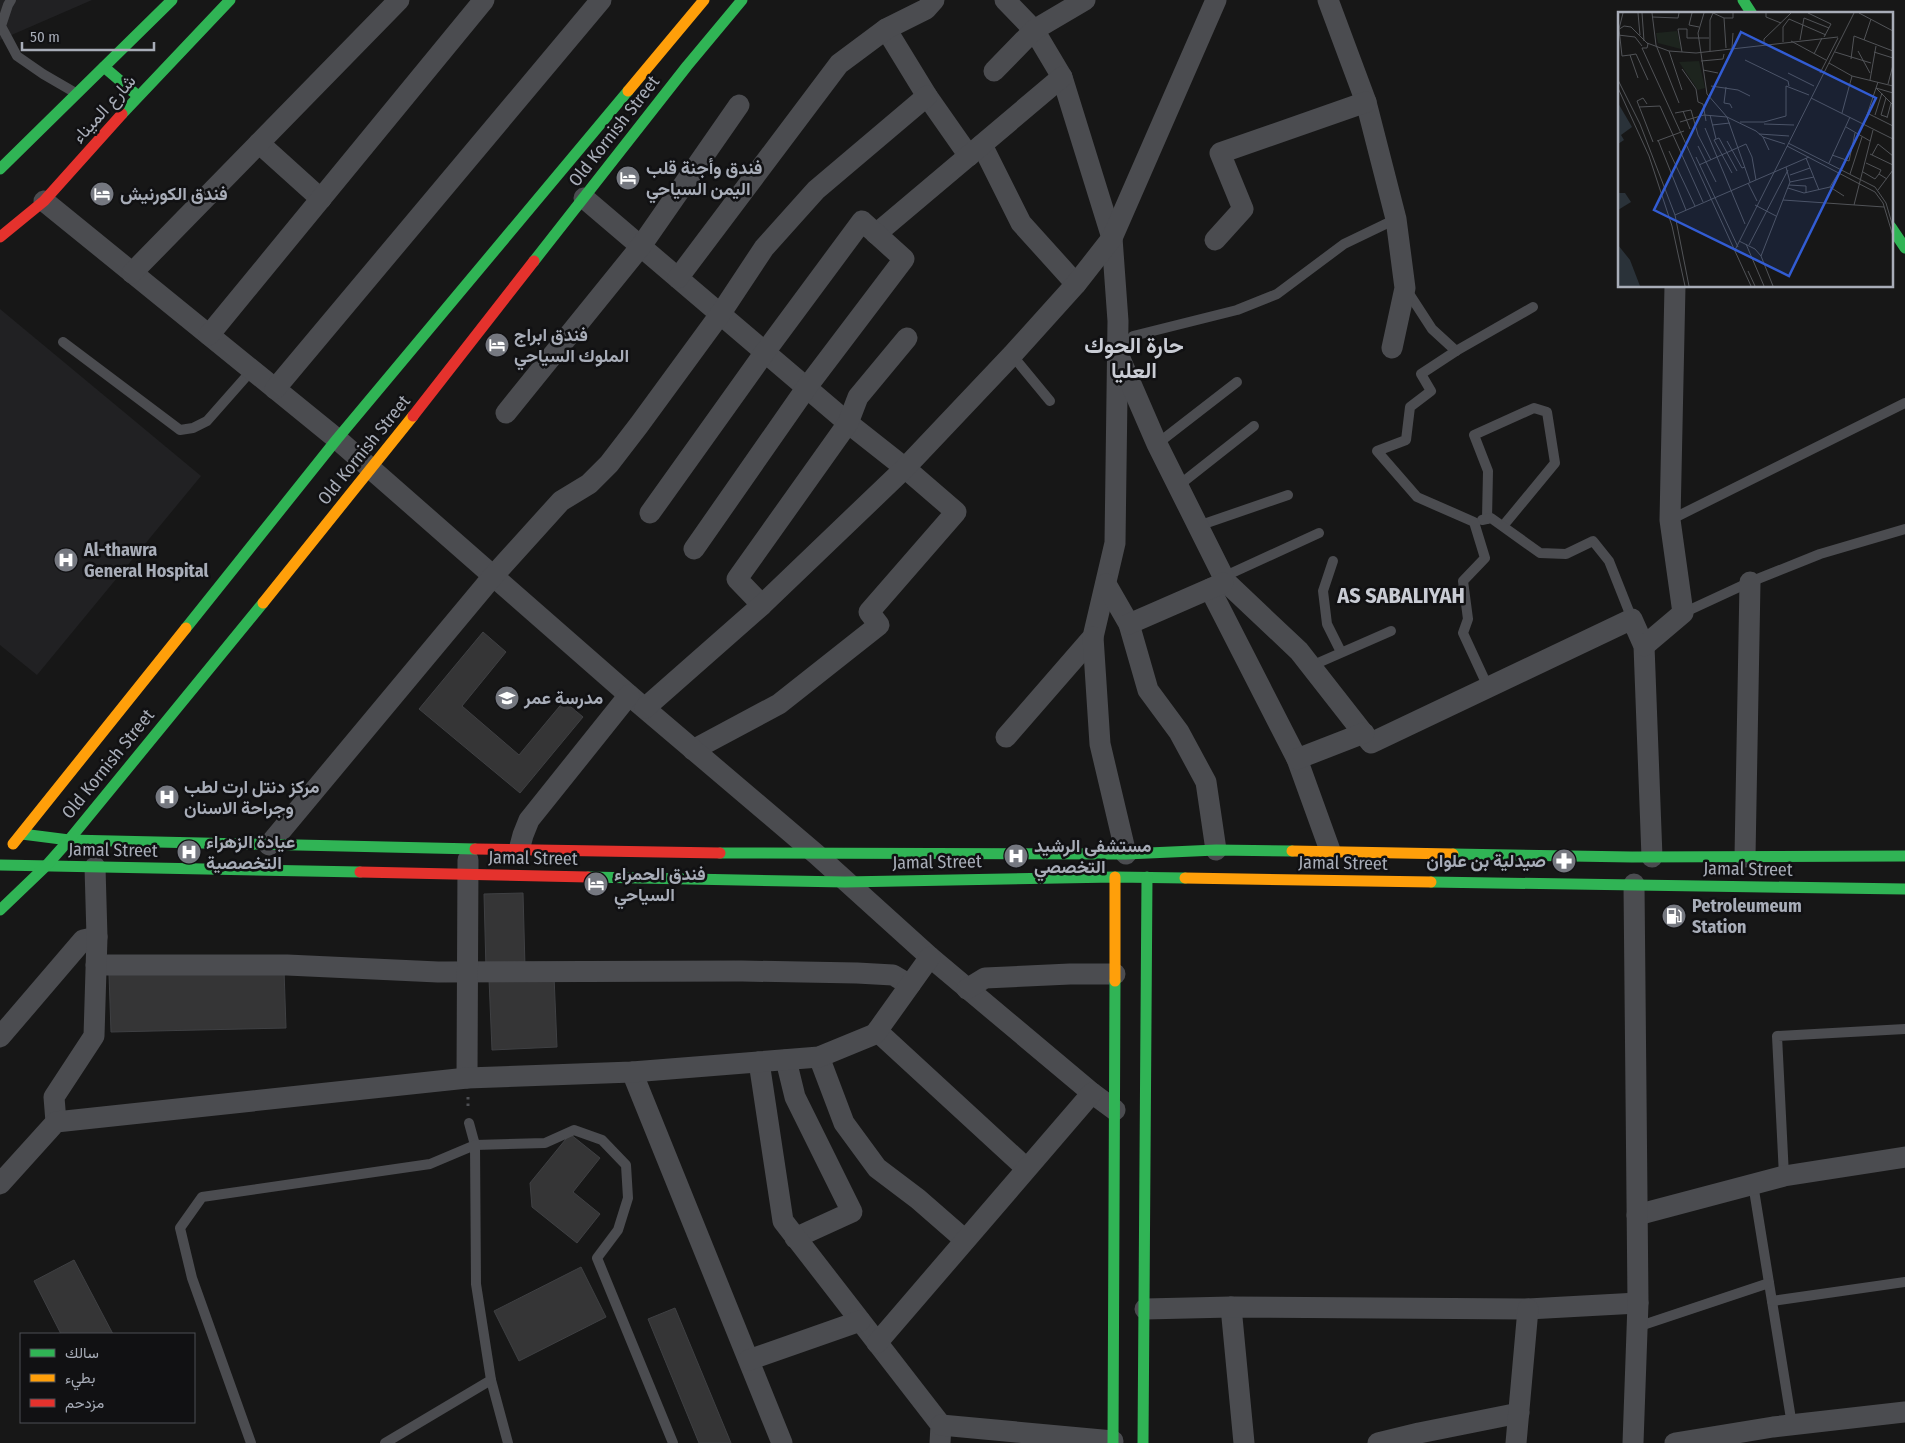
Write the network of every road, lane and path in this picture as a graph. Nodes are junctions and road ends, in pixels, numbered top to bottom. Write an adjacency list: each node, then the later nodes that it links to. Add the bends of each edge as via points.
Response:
1 (11, 0): 16 (lane)
2 (172, 0): 19 (main road)
3 (230, 0): 23 (main road, شارع الميناء)
4 (399, 0): 27 (street)
5 (484, 0): 31 (street)
6 (601, 0): 59 (street)
7 (704, 0): 65 (main road, Old Kornish Street)
8 (742, 0): 30 (main road, Old Kornish Street)
9 (934, 0): 17 (street, via 926,9)
10 (1005, 0): 18 (street)
11 (1085, 0): 18 (street)
12 (1216, 0): 37 (street)
13 (1328, 0): 25 (street)
14 (1743, 0): 15 (main road)
15 (1751, 12)
16 (1, 25): 22 (lane, via 18,56)
17 (886, 29): 24 (street); 42 (street, via 839,64)
18 (1034, 30): 20 (street); 21 (street)
19 (104, 67): 22 (main road); 23 (main road)
20 (994, 71)
21 (1062, 77): 28 (street); 37 (street)
22 (77, 94): 29 (main road)
23 (138, 96): 32 (main road, شارع الميناء)
24 (927, 96): 28 (street); 47 (street, via 816,190 764,248)
25 (1366, 102): 33 (street); 38 (street, via 1220,153 1243,209)
26 (739, 104): 39 (street)
27 (259, 143): 31 (street); 41 (street)
28 (976, 150): 35 (street); 43 (street, via 1021,223)
29 (0, 169)
30 (584, 198): 39 (street); 68 (main road, Old Kornish Street)
31 (321, 199): 48 (street)
32 (44, 200): 36 (main road, شارع الميناء); 41 (street)
33 (1396, 219): 44 (street); 54 (lane, via 1344,244 1277,294 1237,310 1133,336)
34 (1892, 228): 40 (main road)
35 (876, 234): 53 (street, via 862,221); 58 (street, via 904,259)
36 (0, 237)
37 (1112, 238): 43 (street); 54 (street)
38 (1215, 240)
39 (641, 246): 42 (street); 62 (street)
40 (1905, 246)
41 (132, 273): 48 (street)
42 (678, 278): 47 (street)
43 (1076, 284): 55 (street)
44 (1405, 288): 51 (street); 52 (lane, via 1432,329)
45 (1675, 288): 73 (street)
46 (1533, 307): 52 (lane)
47 (721, 313): 53 (street); 81 (street, via 609,464 589,484 561,501)
48 (209, 336): 56 (street)
49 (907, 338): 63 (street, via 858,397)
50 (63, 342): 56 (lane, via 180,430 207,421)
51 (1392, 348)
52 (1456, 351): 74 (lane, via 1421,374 1431,391 1410,407 1406,440 1377,451 1417,497)
53 (765, 352): 58 (street); 71 (street)
54 (1118, 354): 66 (street); 84 (street, via 1115,544)
55 (1012, 355): 60 (lane); 67 (street)
56 (252, 370): 59 (street)
57 (1237, 382): 66 (lane)
58 (807, 387): 63 (street); 79 (street)
59 (275, 389): 65 (street)
60 (1050, 401)
61 (1905, 404): 73 (lane)
62 (506, 413)
63 (848, 423): 67 (street); 85 (street, via 737,579)
64 (1254, 426): 69 (lane)
65 (336, 439): 68 (street); 100 (main road, Old Kornish Street)
66 (1157, 444): 69 (street)
67 (906, 468): 85 (street); 98 (street, via 956,512 869,612 879,625 779,704)
68 (371, 470): 81 (street); 101 (main road, Old Kornish Street)
69 (1178, 486): 75 (street)
70 (1288, 495): 75 (lane)
71 (650, 513)
72 (1487, 519): 74 (lane); 76 (lane, via 1491,518); 76 (lane, via 1488,471 1474,435 1534,408 1547,412 1555,463)
73 (1670, 520): 86 (street)
74 (1474, 522): 94 (lane, via 1485,558 1464,581 1468,618 1463,633)
75 (1198, 526): 82 (street)
76 (1503, 526): 87 (lane, via 1540,553 1566,554 1594,541 1609,561)
77 (1905, 528): 83 (lane, via 1820,554)
78 (1319, 533): 82 (lane)
79 (694, 549)
80 (1333, 561): 92 (lane, via 1323,591 1327,624)
81 (494, 576): 95 (street); 102 (street)
82 (1220, 582): 88 (street); 93 (street, via 1300,651); 99 (street)
83 (1750, 582): 86 (lane); 110 (street)
84 (1106, 584): 88 (street); 90 (street)
85 (762, 605): 95 (street)
86 (1683, 613): 91 (street)
87 (1632, 619): 91 (street); 94 (street)
88 (1130, 624): 105 (street, via 1148,690 1179,732 1206,782)
89 (1391, 631): 92 (lane)
90 (1093, 637): 97 (street); 108 (street, via 1100,744)
91 (1644, 646): 115 (street)
92 (1341, 652): 93 (lane)
93 (1311, 666): 96 (street)
94 (1488, 687): 96 (street, via 1371,743)
95 (637, 702): 98 (street); 104 (street, via 529,820)
96 (1364, 733): 99 (street)
97 (1006, 737)
98 (693, 750): 107 (street)
99 (1297, 759): 106 (street)
100 (22, 834): 101 (main road, Jamal Street); 111 (main road, Old Kornish Street)
101 (69, 840): 102 (main road, Jamal Street); 113 (main road, Old Kornish Street)
102 (269, 844): 103 (main road, Jamal Street)
103 (468, 850): 104 (main road, Jamal Street); 116 (street)
104 (519, 850): 107 (main road, Jamal Street)
105 (1216, 850): 106 (main road, Jamal Street); 108 (main road, Jamal Street)
106 (1331, 852): 115 (main road, Jamal Street)
107 (816, 854): 108 (main road, Jamal Street); 119 (street)
108 (1126, 854)
109 (1905, 856): 110 (main road, Jamal Street)
110 (1745, 857): 115 (main road, Jamal Street)
111 (0, 859)
112 (0, 865): 113 (main road, Jamal Street)
113 (46, 866): 114 (main road, Jamal Street); 121 (main road, Old Kornish Street)
114 (95, 867): 116 (main road, Jamal Street); 122 (street)
115 (1637, 868): 118 (main road, Jamal Street); 120 (main road, Jamal Street); 147 (street)
116 (468, 875): 119 (main road, Jamal Street); 125 (street)
117 (1115, 877): 118 (main road, Jamal Street); 119 (main road, Jamal Street); 126 (main road)
118 (1146, 877): 155 (main road)
119 (845, 882): 123 (street)
120 (1905, 889)
121 (0, 910)
122 (97, 937): 124 (street); 131 (street, via 83,940)
123 (930, 957): 127 (street); 128 (street)
124 (96, 965): 125 (street, via 287,965); 139 (street, via 94,1036 54,1097)
125 (468, 973): 127 (street, via 857,973 893,975); 136 (street)
126 (1115, 974): 128 (street, via 985,978); 138 (main road)
127 (910, 985): 130 (street)
128 (967, 989): 137 (street)
129 (1905, 1029): 145 (lane, via 1778,1036)
130 (877, 1031): 132 (street); 143 (street)
131 (0, 1037)
132 (819, 1057): 133 (street); 149 (street, via 844,1123 877,1168)
133 (786, 1060): 134 (street); 148 (street, via 795,1097 852,1212)
134 (759, 1062): 135 (street); 148 (street, via 782,1222)
135 (632, 1072): 136 (street); 160 (street)
136 (467, 1078): 139 (street); 140 (path)
137 (1092, 1093): 138 (street); 143 (street)
138 (1115, 1110): 168 (main road)
139 (56, 1122): 144 (street)
140 (469, 1123): 141 (lane)
141 (475, 1145): 161 (lane, via 476,1284); 169 (lane, via 430,1164 202,1197 180,1228 192,1278); 172 (lane, via 545,1143 574,1130 602,1140 626,1165 626,1206 618,1230 597,1258)
142 (1905, 1157): 145 (street)
143 (1026, 1168): 149 (street)
144 (3, 1174)
145 (1784, 1176): 146 (street)
146 (1753, 1184): 147 (street); 151 (lane)
147 (1637, 1215): 153 (street)
148 (795, 1238): 157 (street)
149 (965, 1240): 159 (street)
150 (1905, 1282): 152 (lane)
151 (1769, 1283): 152 (lane); 158 (lane)
152 (1772, 1301): 164 (lane)
153 (1638, 1303): 156 (street); 158 (street)
154 (1232, 1307): 155 (street); 156 (street); 175 (street)
155 (1144, 1309): 174 (main road)
156 (1528, 1309): 163 (street)
157 (860, 1320): 159 (street); 160 (street)
158 (1637, 1327): 178 (street)
159 (877, 1343): 165 (street)
160 (749, 1360): 173 (street)
161 (491, 1380): 170 (lane); 171 (lane)
162 (1905, 1412): 164 (street)
163 (1519, 1414): 176 (street); 177 (street)
164 (1792, 1425): 167 (street)
165 (940, 1434): 166 (street)
166 (1027, 1438): 168 (street)
167 (1740, 1438): 179 (street)
168 (1113, 1442)
169 (251, 1443)
170 (385, 1443)
171 (508, 1443)
172 (673, 1443)
173 (782, 1443)
174 (1143, 1443)
175 (1244, 1443)
176 (1378, 1443)
177 (1516, 1443)
178 (1633, 1443)
179 (1675, 1443)

